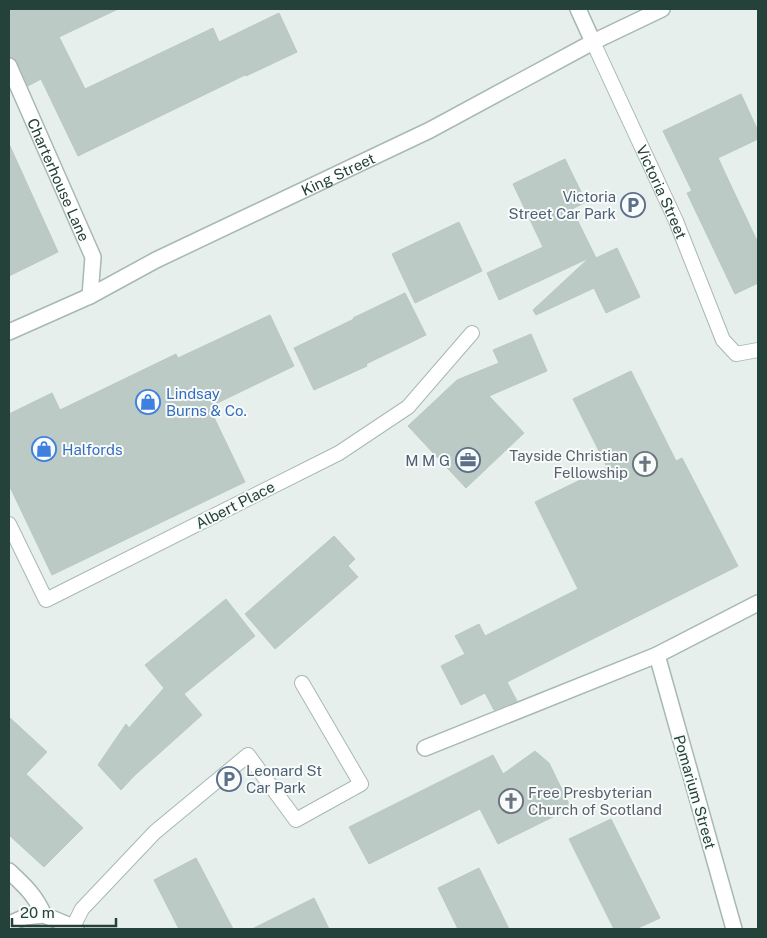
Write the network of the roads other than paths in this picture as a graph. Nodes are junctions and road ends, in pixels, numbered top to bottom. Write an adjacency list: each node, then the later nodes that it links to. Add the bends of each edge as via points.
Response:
1 (578, 9): 3 (street, Victoria Street)
2 (662, 9): 3 (street, King Street)
3 (593, 42): 5 (street, King Street, via 430,130 156,260); 8 (lane, Victoria Street, via 676,220 723,340 736,354)
4 (9, 66): 5 (street, Charterhouse Lane, via 93,257)
5 (90, 296): 6 (street, King Street)
6 (9, 332)
7 (472, 333): 9 (lane, Albert Place, via 408,407 339,454 46,600)
8 (758, 350)
9 (9, 524)
10 (758, 603): 11 (street)
11 (657, 655): 13 (street); 18 (street, Pomarium Street)
12 (302, 683): 17 (lane, via 360,784 296,820 248,755 155,832 82,909)
13 (425, 748)
14 (9, 871): 15 (street, via 28,889)
15 (44, 915): 16 (street, via 25,917); 17 (street)
16 (9, 924)
17 (74, 928)
18 (734, 929)

